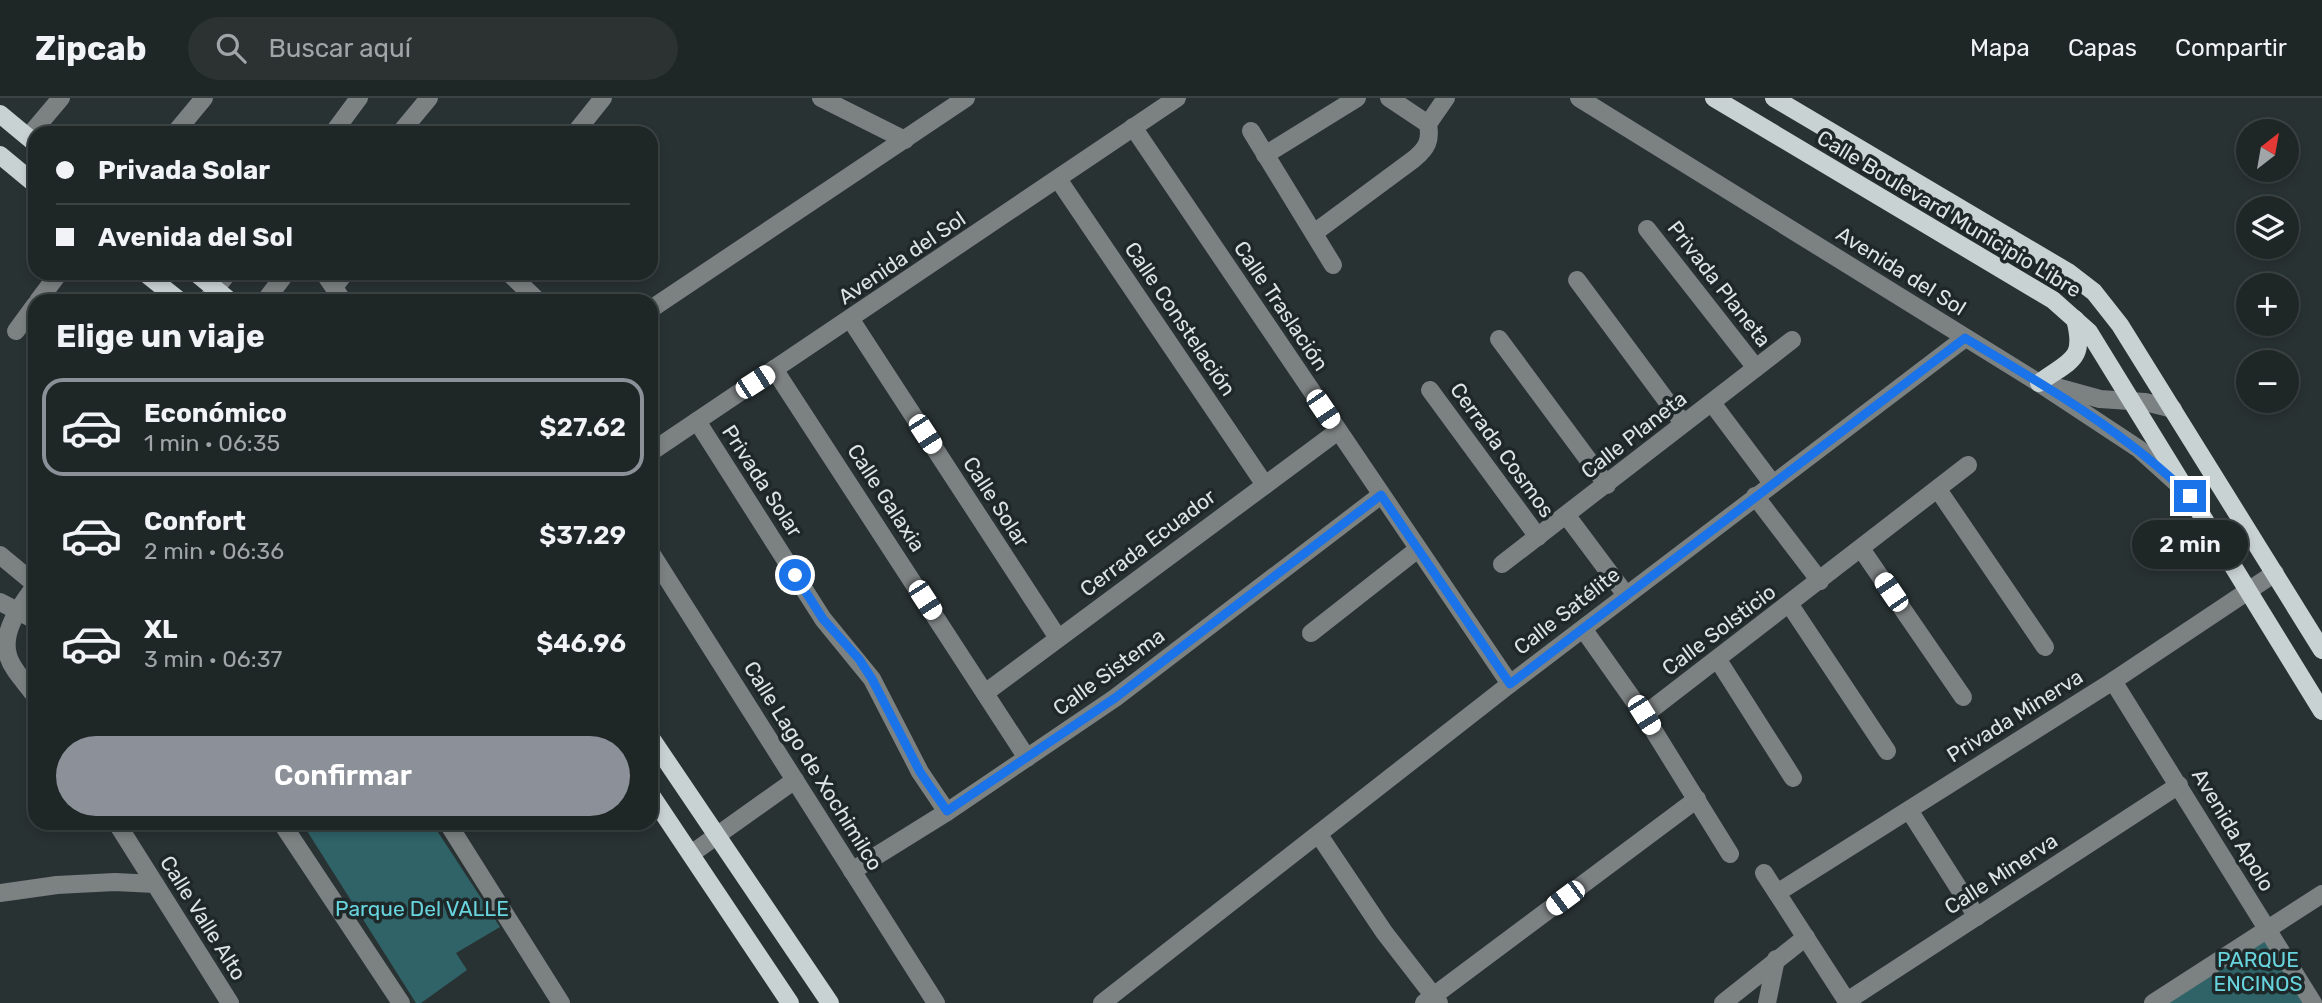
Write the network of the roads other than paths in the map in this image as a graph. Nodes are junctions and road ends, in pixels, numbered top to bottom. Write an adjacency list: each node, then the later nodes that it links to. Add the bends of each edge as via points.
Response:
1 (61, 98): 17 (street)
2 (204, 98): 18 (street)
3 (359, 98): 19 (street)
4 (429, 98): 20 (street)
5 (603, 98): 21 (street)
6 (821, 98): 25 (street)
7 (966, 98): 25 (street)
8 (1177, 98): 22 (street, Avenida del Sol)
9 (1357, 98): 27 (street)
10 (1389, 98): 16 (street)
11 (1446, 98): 16 (street)
12 (1579, 98): 47 (street, Avenida del Sol)
13 (1714, 98): 44 (main road, Calle Boulevard Municipio Libre)
14 (1774, 98): 56 (main road, Calle Boulevard Municipio Libre, via 2068,272 2094,292)
15 (0, 114): 24 (main road)
16 (1428, 124): 31 (street, via 1430,137 1423,151)
17 (41, 126)
18 (182, 126)
19 (338, 126)
20 (406, 126)
21 (581, 126)
22 (1133, 127): 29 (street, Avenida del Sol); 59 (street, Calle Traslación)
23 (1251, 131): 27 (street)
24 (28, 137)
25 (905, 139): 42 (street)
26 (0, 155): 28 (main road)
27 (1265, 155): 31 (street)
28 (28, 178)
29 (1058, 179): 45 (street, Avenida del Sol); 63 (street, Calle Constelación)
30 (1647, 229): 50 (street, Privada Planeta)
31 (1314, 233): 32 (street)
32 (1333, 265)
33 (54, 280): 38 (street)
34 (154, 280): 39 (main road)
35 (223, 280): 40 (street)
36 (516, 280): 41 (street)
37 (1577, 280): 58 (street)
38 (43, 294)
39 (171, 294)
40 (212, 294)
41 (531, 294)
42 (658, 304)
43 (28, 314): 46 (street)
44 (2074, 316): 52 (main road, via 2081,343 2078,353); 54 (main road, Calle Boulevard Municipio Libre)
45 (851, 320): 51 (street, Avenida del Sol); 90 (street, Calle Solar)
46 (16, 331)
47 (1965, 338): 52 (street, Avenida del Sol); 62 (street, Calle Satélite)
48 (1499, 339): 64 (street)
49 (1793, 340): 50 (street, Calle Planeta)
50 (1756, 368): 55 (street, Calle Planeta)
51 (774, 369): 57 (street, Avenida del Sol); 97 (street, Calle Galaxia)
52 (2039, 383): 54 (street, via 2100,399); 68 (street, Avenida del Sol, via 2139,449)
53 (1430, 390): 70 (street, Cerrada Cosmos)
54 (2131, 400): 56 (street); 68 (main road, Calle Boulevard Municipio Libre)
55 (1712, 403): 58 (street, Calle Planeta); 62 (street)
56 (2173, 410): 76 (main road, Calle Boulevard Municipio Libre)
57 (697, 421): 60 (street, Avenida del Sol); 110 (street, Privada Solar, via 823,619 872,679 920,772)
58 (1683, 423): 64 (street, Calle Planeta)
59 (1338, 431): 63 (street, Cerrada Ecuador); 66 (street, Calle Traslación)
60 (658, 447)
61 (1968, 465): 65 (street, Calle Solsticio)
62 (1772, 483): 67 (street, Calle Satélite)
63 (1265, 485): 90 (street, Cerrada Ecuador)
64 (1606, 485): 69 (street, Calle Planeta)
65 (1939, 491): 72 (street, Calle Solsticio); 91 (street)
66 (1381, 495): 71 (street, Calle Traslación); 103 (street, Calle Sistema, via 1115,698)
67 (1755, 496): 78 (street); 80 (street, Calle Satélite)
68 (2190, 496): 79 (main road, Calle Boulevard Municipio Libre)
69 (1567, 516): 70 (street, Calle Planeta); 80 (street)
70 (1538, 537): 75 (street, Calle Planeta)
71 (1418, 549): 88 (street); 95 (street, Calle Traslación)
72 (1862, 550): 78 (street, Calle Solsticio); 98 (street)
73 (0, 555): 77 (street)
74 (658, 564): 105 (street, Calle Lago de Xochimilco)
75 (1502, 564)
76 (2274, 573): 79 (street, Privada Minerva); 92 (main road, Calle Boulevard Municipio Libre)
77 (28, 579)
78 (1820, 581): 83 (street, Calle Solsticio)
79 (2248, 591): 94 (street, Privada Minerva); 99 (main road, Calle Boulevard Municipio Libre)
80 (1626, 595): 87 (street, Calle Satélite)
81 (28, 596): 84 (street)
82 (0, 602): 84 (street)
83 (1790, 605): 93 (street, Calle Solsticio); 102 (street)
84 (18, 611): 85 (street); 89 (street)
85 (28, 616)
86 (28, 624): 89 (street)
87 (1584, 629): 95 (street, Calle Satélite); 100 (street)
88 (1311, 633)
89 (7, 638): 96 (street, via 8,656)
90 (1058, 639): 97 (street, Cerrada Ecuador)
91 (2045, 647)
92 (2322, 650)
93 (1718, 660): 100 (street, Calle Solsticio); 104 (street)
94 (2113, 681): 106 (street, Avenida Apolo); 109 (street, Privada Minerva)
95 (1510, 684): 115 (street, Calle Satélite)
96 (28, 686)
97 (985, 693): 103 (street, Calle Galaxia)
98 (1963, 697)
99 (2322, 711)
100 (1644, 715): 107 (street)
101 (658, 748): 114 (main road)
102 (1887, 751)
103 (1027, 758): 110 (street, Calle Sistema)
104 (1793, 778)
105 (795, 780): 114 (street); 118 (street, Calle Lago de Xochimilco)
106 (2179, 785): 124 (street, Calle Minerva); 125 (street, Avenida Apolo)
107 (1697, 799): 117 (street); 128 (street)
108 (658, 805): 116 (main road)
109 (1909, 810): 122 (street, Privada Minerva); 124 (street)
110 (947, 811): 118 (street, Calle Sistema)
111 (126, 830): 120 (street, Calle Valle Alto)
112 (286, 830): 132 (street)
113 (452, 830): 133 (street)
114 (717, 834): 116 (street); 135 (main road)
115 (1319, 835): 128 (street); 137 (street, Calle Satélite)
116 (691, 854): 134 (main road)
117 (1730, 854)
118 (852, 871): 136 (street, Calle Lago de Xochimilco)
119 (1764, 873): 122 (street)
120 (155, 884): 121 (street, via 69,884); 131 (street, Calle Valle Alto)
121 (0, 893)
122 (1777, 893): 126 (street)
123 (2322, 894): 125 (street)
124 (1978, 917): 129 (street, Calle Minerva)
125 (2267, 929): 130 (street); 140 (street, Avenida Apolo)
126 (1806, 937): 127 (street); 129 (street)
127 (1776, 959): 138 (street); 139 (street)
128 (1432, 1001)
129 (1848, 1002)
130 (2156, 1002)
131 (230, 1003)
132 (401, 1003)
133 (561, 1003)
134 (790, 1003)
135 (830, 1003)
136 (936, 1003)
137 (1102, 1003)
138 (1723, 1003)
139 (1768, 1003)
140 (2313, 1003)

